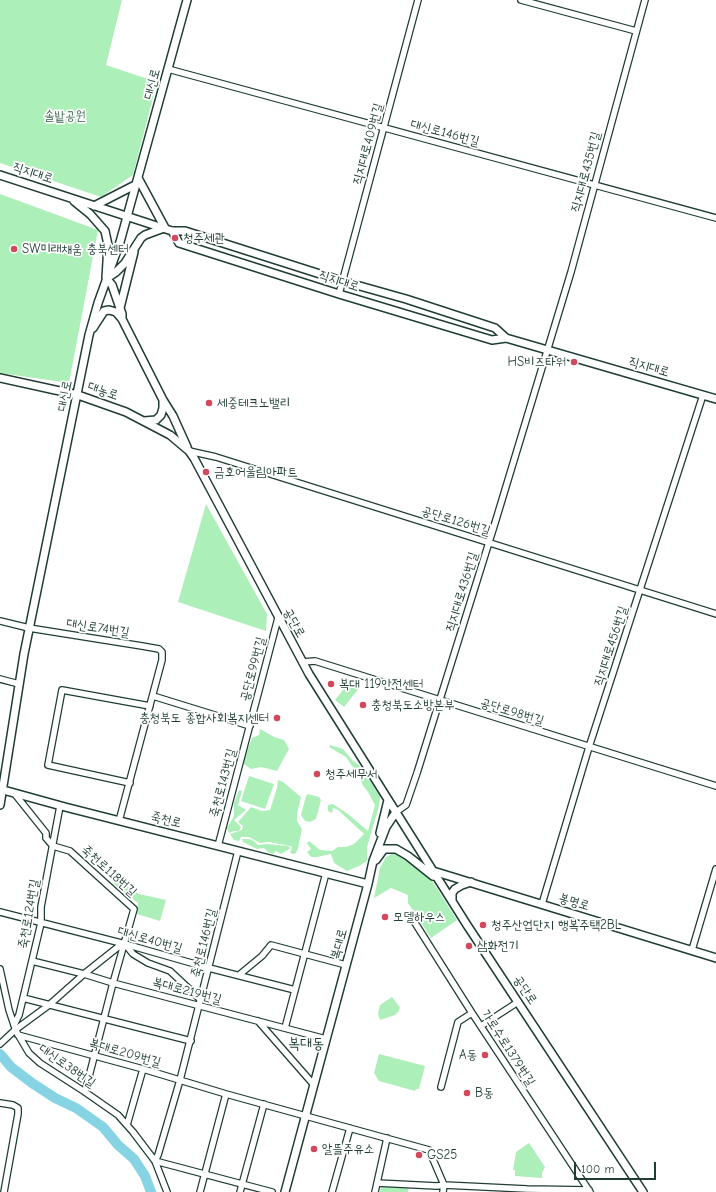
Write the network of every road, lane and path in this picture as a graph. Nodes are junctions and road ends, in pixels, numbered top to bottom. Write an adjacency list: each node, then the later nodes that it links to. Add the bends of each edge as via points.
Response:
1 (187, 0): 6 (street, 대신로)
2 (418, 0): 7 (street, 직지대로409번길)
3 (521, 0): 5 (street)
4 (645, 0): 5 (street, 직지대로435번길)
5 (636, 31): 10 (street, 직지대로435번길)
6 (168, 69): 7 (street, 대신로146번길); 9 (street, 대신로)
7 (384, 128): 10 (street, 대신로146번길); 19 (street, 직지대로409번길)
8 (0, 175): 11 (street, 직지대로)
9 (137, 181): 12 (street); 13 (street, 대신로); 15 (street)
10 (594, 185): 14 (street, 대신로146번길); 25 (street, 직지대로435번길)
11 (71, 198): 12 (street, 직지대로); 18 (street, via 105,231 108,245)
12 (94, 206): 13 (street, 직지대로)
13 (128, 216): 15 (street, 직지대로); 18 (street, 대신로)
14 (716, 218)
15 (164, 228): 16 (street, 직지대로); 17 (street, via 145,235)
16 (172, 231): 19 (street, 직지대로, via 185,231); 20 (street, 직지대로, via 179,243)
17 (136, 244): 18 (street, via 121,268); 21 (street)
18 (106, 278): 21 (street, via 112,285); 23 (street, 대신로)
19 (342, 281): 20 (street, 직지대로409번길); 24 (street, 직지대로, via 495,328)
20 (339, 294): 24 (street, 직지대로, via 492,340)
21 (120, 308): 22 (street)
22 (122, 319): 23 (street, via 116,312 104,312); 30 (street)
23 (89, 335): 27 (street, 대신로)
24 (506, 338): 25 (street, 직지대로)
25 (547, 350): 28 (street, 직지대로); 33 (street, 직지대로436번길)
26 (0, 378): 27 (street, 대농로)
27 (78, 395): 31 (street, 대농로, via 119,409); 38 (street, 대신로)
28 (703, 395): 29 (street, 직지대로); 34 (street, 직지대로456번길)
29 (716, 399)
30 (163, 400): 31 (street, via 163,408 156,420); 32 (street)
31 (143, 421): 32 (street, 대농로, via 170,435)
32 (189, 451): 33 (street, 공단로126번길, via 216,457); 36 (street, 공단로)
33 (489, 543): 34 (street, 공단로126번길); 43 (street, 직지대로436번길)
34 (640, 590): 35 (street, 공단로126번길); 46 (street, 직지대로456번길)
35 (716, 614)
36 (278, 618): 39 (street, 공단로); 45 (street, 공단로99번길)
37 (0, 621): 38 (street, 대신로74번길)
38 (30, 628): 41 (street, 대신로); 42 (street, 대신로74번길, via 159,649 162,652 162,660)
39 (302, 662): 43 (street, 공단로98번길, via 314,661); 51 (street, 공단로)
40 (0, 679): 41 (street)
41 (20, 684): 49 (street, 대신로)
42 (153, 696): 44 (street); 45 (street)
43 (440, 701): 46 (street, 공단로98번길); 54 (street, 직지대로436번길, via 406,805)
44 (150, 706): 47 (street); 47 (street, via 62,690 48,765)
45 (250, 726): 57 (street, 죽천로143번길)
46 (589, 747): 48 (street, 공단로98번길); 67 (street, 직지대로456번길)
47 (130, 783): 55 (street)
48 (716, 786)
49 (2, 789): 50 (street, 죽천로); 52 (street, 대신로)
50 (14, 792): 53 (street, 죽천로); 56 (street, via 46,833 46,838)
51 (388, 800): 54 (street, 공단로); 59 (street)
52 (0, 805)
53 (60, 806): 55 (street, 죽천로); 56 (street, 죽천로124번길)
54 (396, 812): 59 (street, 복대로, via 386,827); 61 (street, 공단로)
55 (119, 821): 57 (street, 죽천로)
56 (52, 846): 70 (street, 죽천로124번길, via 41,908); 71 (street, 죽천로118번길, via 70,851 134,909)
57 (218, 846): 58 (street, 죽천로)
58 (238, 851): 62 (street, 죽천로); 78 (street, 죽천로146번길)
59 (373, 864): 63 (street, via 384,849 396,849); 65 (street, 복대로)
60 (716, 869): 72 (street)
61 (433, 871): 63 (street, 공단로); 64 (street, 봉명로)
62 (326, 873): 65 (street, 죽천로); 73 (street)
63 (439, 881): 66 (street, 공단로)
64 (471, 882): 66 (street, via 455,889); 67 (street, 봉명로)
65 (368, 884): 76 (street, 복대로)
66 (452, 900): 85 (street, 공단로)
67 (542, 904): 72 (street, 봉명로)
68 (0, 912): 70 (street, 대신로40번길)
69 (410, 915): 87 (street, 가로수로1379번길)
70 (41, 923): 71 (street, 대신로40번길); 75 (street, 죽천로124번길)
71 (125, 944): 78 (street, 대신로40번길); 79 (street); 81 (street, 죽천로118번길); 84 (street, via 133,954 148,963 170,971)
72 (692, 950): 74 (street, 봉명로)
73 (304, 953): 76 (street); 80 (street, via 271,945); 82 (street)
74 (716, 958)
75 (32, 961): 79 (street, 복대로219번길); 83 (street, 죽천로124번길)
76 (346, 965): 93 (street, 복대로)
77 (0, 968): 92 (street, 대신로38번길)
78 (209, 968): 80 (street, 대신로40번길); 84 (street, 죽천로146번길)
79 (84, 974): 81 (street, 복대로219번길); 86 (street)
80 (239, 975): 82 (street, 대신로40번길)
81 (113, 983): 84 (street, 복대로219번길); 88 (street, 죽천로118번길)
82 (295, 990): 91 (street)
83 (23, 998): 86 (street); 92 (street, 죽천로124번길)
84 (200, 1002): 89 (street, 복대로219번길); 94 (street, 죽천로146번길)
85 (518, 1002): 90 (street); 127 (street, 공단로)
86 (49, 1005): 88 (street); 92 (street)
87 (472, 1013): 90 (street, 가로수로1379번길); 100 (street, via 458,1022)
88 (104, 1019): 94 (street); 96 (street, 죽천로118번길)
89 (258, 1021): 91 (street, 복대로219번길); 99 (street)
90 (481, 1026): 117 (street, 가로수로1379번길)
91 (285, 1028): 93 (street, 복대로219번길)
92 (16, 1030): 95 (street); 96 (street, 복대로209번길); 101 (street, 대신로38번길, via 29,1053 40,1063)
93 (326, 1039): 99 (street, 복대로)
94 (191, 1041): 98 (street, 죽천로146번길)
95 (0, 1044)
96 (94, 1056): 97 (street, 복대로209번길); 101 (street, 죽천로118번길)
97 (144, 1069): 98 (street, 복대로209번길); 106 (street)
98 (180, 1080): 102 (street, 복대로209번길); 109 (street, 죽천로146번길)
99 (314, 1085): 105 (street, 복대로)
100 (441, 1087)
101 (85, 1092): 106 (street, 대신로38번길, via 118,1115)
102 (226, 1094): 104 (street, 복대로209번길); 110 (street)
103 (0, 1103): 112 (street, via 18,1108)
104 (264, 1104): 105 (street, 복대로209번길); 114 (street)
105 (306, 1116): 107 (street, 복대로209번길); 123 (street, 복대로)
106 (127, 1125): 109 (street, 대신로38번길)
107 (350, 1128): 108 (street, 복대로209번길); 124 (street)
108 (387, 1138): 113 (street); 115 (street, 복대로209번길, via 429,1150)
109 (155, 1161): 110 (street); 119 (street, 대신로38번길)
110 (205, 1174): 114 (street); 120 (street)
111 (0, 1176): 112 (street)
112 (7, 1178): 118 (street)
113 (377, 1183): 115 (street); 125 (street)
114 (242, 1184): 121 (street); 122 (street)
115 (444, 1185): 116 (street); 126 (street)
116 (527, 1191): 117 (street)
117 (589, 1191)
118 (4, 1192)
119 (167, 1192)
120 (200, 1192)
121 (240, 1192)
122 (272, 1192)
123 (285, 1192)
124 (332, 1192)
125 (375, 1192)
126 (443, 1192)
127 (643, 1192)

